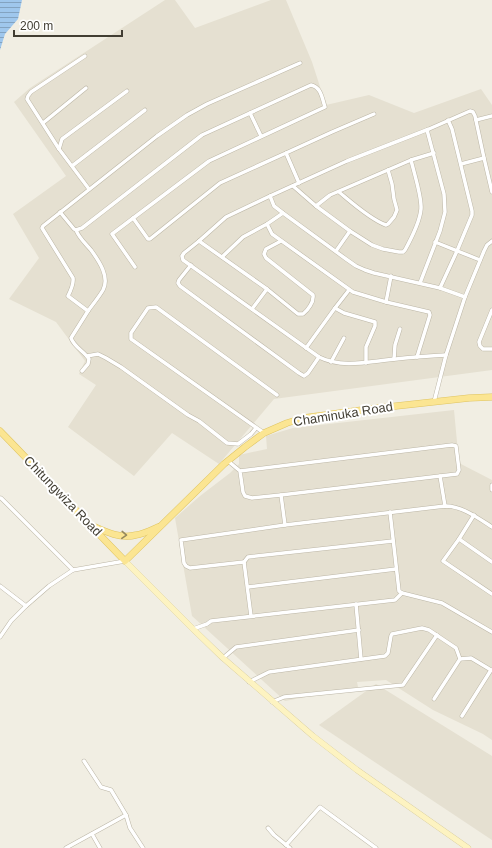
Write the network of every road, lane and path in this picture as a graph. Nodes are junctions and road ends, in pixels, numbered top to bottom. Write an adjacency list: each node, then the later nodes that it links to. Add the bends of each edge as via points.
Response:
1 (84, 56): 11 (street, via 28,96 27,99)
2 (300, 64): 24 (street, via 187,115)
3 (86, 88): 11 (street)
4 (127, 91): 14 (street, via 62,140)
5 (145, 110): 20 (street)
6 (250, 112): 13 (street); 13 (street, via 311,85 320,91 325,107); 33 (street, via 202,135 82,228)
7 (374, 114): 15 (street)
8 (492, 116): 10 (street)
9 (448, 120): 10 (street, via 470,111); 12 (street); 19 (street)
10 (476, 120): 17 (street)
11 (43, 123): 14 (street)
12 (427, 130): 16 (street); 22 (street)
13 (261, 136): 31 (street, via 209,161)
14 (59, 149): 20 (street)
15 (286, 153): 22 (street); 31 (street, via 220,183 150,239)
16 (434, 153): 18 (street); 38 (street, via 445,207 444,218)
17 (484, 158): 19 (street); 26 (street)
18 (411, 160): 21 (street); 34 (street, via 421,210 404,252 372,245)
19 (461, 164): 40 (street, via 472,215)
20 (72, 166): 24 (street)
21 (388, 170): 25 (street); 25 (street, via 397,210 386,225)
22 (299, 183): 23 (street)
23 (293, 186): 27 (street); 28 (street)
24 (90, 189): 29 (street)
25 (339, 192): 28 (street, via 330,195)
26 (492, 192)
27 (270, 196): 30 (street, via 274,206); 35 (street, via 226,217)
28 (316, 206): 34 (street)
29 (60, 212): 33 (street); 55 (street, via 42,228 73,278 74,282 68,296)
30 (283, 213): 32 (street); 39 (street)
31 (133, 218): 44 (street, via 112,234)
32 (267, 224): 36 (street, via 272,234); 41 (street, via 243,237)
33 (76, 230): 55 (street, via 104,269 106,279 104,289)
34 (350, 231): 39 (street)
35 (199, 241): 41 (street); 43 (street, via 182,256)
36 (281, 241): 48 (street, via 266,249 266,258 310,292 314,297 313,301 304,314 300,314); 49 (street)
37 (492, 241): 42 (street, via 487,245)
38 (435, 242): 40 (street); 46 (street)
39 (336, 251): 45 (street, via 356,266)
40 (457, 251): 42 (street); 47 (street)
41 (222, 257): 48 (street)
42 (480, 260): 50 (street)
43 (190, 265): 53 (street); 62 (street, via 179,280 180,286 299,373 304,376 308,373)
44 (135, 267)
45 (391, 276): 46 (street); 51 (street)
46 (420, 283): 47 (street)
47 (440, 288): 50 (street)
48 (266, 289): 53 (street)
49 (349, 290): 51 (street); 52 (street)
50 (465, 298): 60 (street)
51 (386, 302): 63 (street, via 430,313)
52 (335, 308): 58 (street); 66 (street, via 375,322 366,347)
53 (252, 309): 58 (street)
54 (492, 310): 59 (street, via 479,342 483,349)
55 (88, 311): 61 (street, via 71,338)
56 (400, 329): 64 (street)
57 (344, 338): 65 (street)
58 (306, 348): 62 (street)
59 (492, 349)
60 (446, 355): 63 (street); 70 (street)
61 (87, 356): 67 (street, via 88,364); 71 (street, via 98,354 106,358 227,443 238,444)
62 (319, 357): 65 (street)
63 (417, 357): 64 (street)
64 (394, 359): 66 (street)
65 (331, 362): 66 (street)
66 (366, 363)
67 (82, 371)
68 (277, 395): 71 (street, via 156,307 148,308 130,333 131,339)
69 (492, 397): 70 (main road, Chaminuka Road)
70 (434, 402): 73 (main road, Chaminuka Road, via 302,418)
71 (256, 428): 73 (street)
72 (0, 431): 84 (main road, Chitungwiza Road)
73 (264, 433): 74 (main road, Chaminuka Road)
74 (228, 461): 75 (street); 86 (main road, Chaminuka Road)
75 (240, 471): 76 (street, via 456,446 459,470 457,474); 79 (street, via 245,496 252,498)
76 (440, 476): 79 (street); 81 (street)
77 (492, 485): 78 (street)
78 (492, 490)
79 (281, 495): 85 (street)
80 (0, 498): 94 (street)
81 (444, 506): 82 (street); 83 (street, via 452,506)
82 (390, 512): 85 (street); 89 (street)
83 (474, 515): 87 (street); 88 (street)
84 (88, 524): 86 (main road, one-way to 86, via 111,534 128,536); 90 (main road, Chitungwiza Road)
85 (285, 525): 91 (street, via 181,540 184,563 190,568)
86 (161, 526): 90 (main road, Chaminuka Road)
87 (492, 526)
88 (459, 539): 92 (street); 98 (street, via 443,561)
89 (393, 541): 91 (street, via 248,557); 93 (street)
90 (125, 561): 94 (street); 102 (main road)
91 (244, 562): 96 (street)
92 (492, 562)
93 (396, 569): 96 (street); 97 (street, via 399,591)
94 (73, 570): 100 (street)
95 (0, 586): 100 (street)
96 (248, 587): 101 (street)
97 (402, 593): 99 (street, via 395,600); 104 (street, via 442,603)
98 (492, 594)
99 (356, 604): 101 (street); 103 (street)
100 (26, 606): 106 (street)
101 (251, 616): 102 (street, via 211,621)
102 (193, 630): 107 (main road)
103 (359, 630): 107 (street, via 236,647); 109 (street)
104 (492, 632)
105 (437, 635): 108 (street, via 456,648); 109 (street, via 422,628 393,633 387,655); 113 (street, via 403,685 284,697)
106 (0, 636)
107 (223, 658): 111 (main road)
108 (460, 658): 110 (street, via 471,658); 112 (street)
109 (361, 659): 111 (street, via 269,672)
110 (492, 670): 114 (street)
111 (250, 682): 113 (main road)
112 (434, 699)
113 (272, 702): 125 (main road, via 358,770)
114 (462, 716)
115 (84, 761): 116 (street, via 101,787 111,790)
116 (126, 815): 118 (street); 122 (street, via 130,828)
117 (268, 828): 119 (street)
118 (92, 834): 120 (street); 121 (street)
119 (286, 845): 123 (street); 124 (street, via 320,807)
120 (66, 848)
121 (100, 848)
122 (142, 848)
123 (290, 848)
124 (376, 848)
125 (468, 848)

